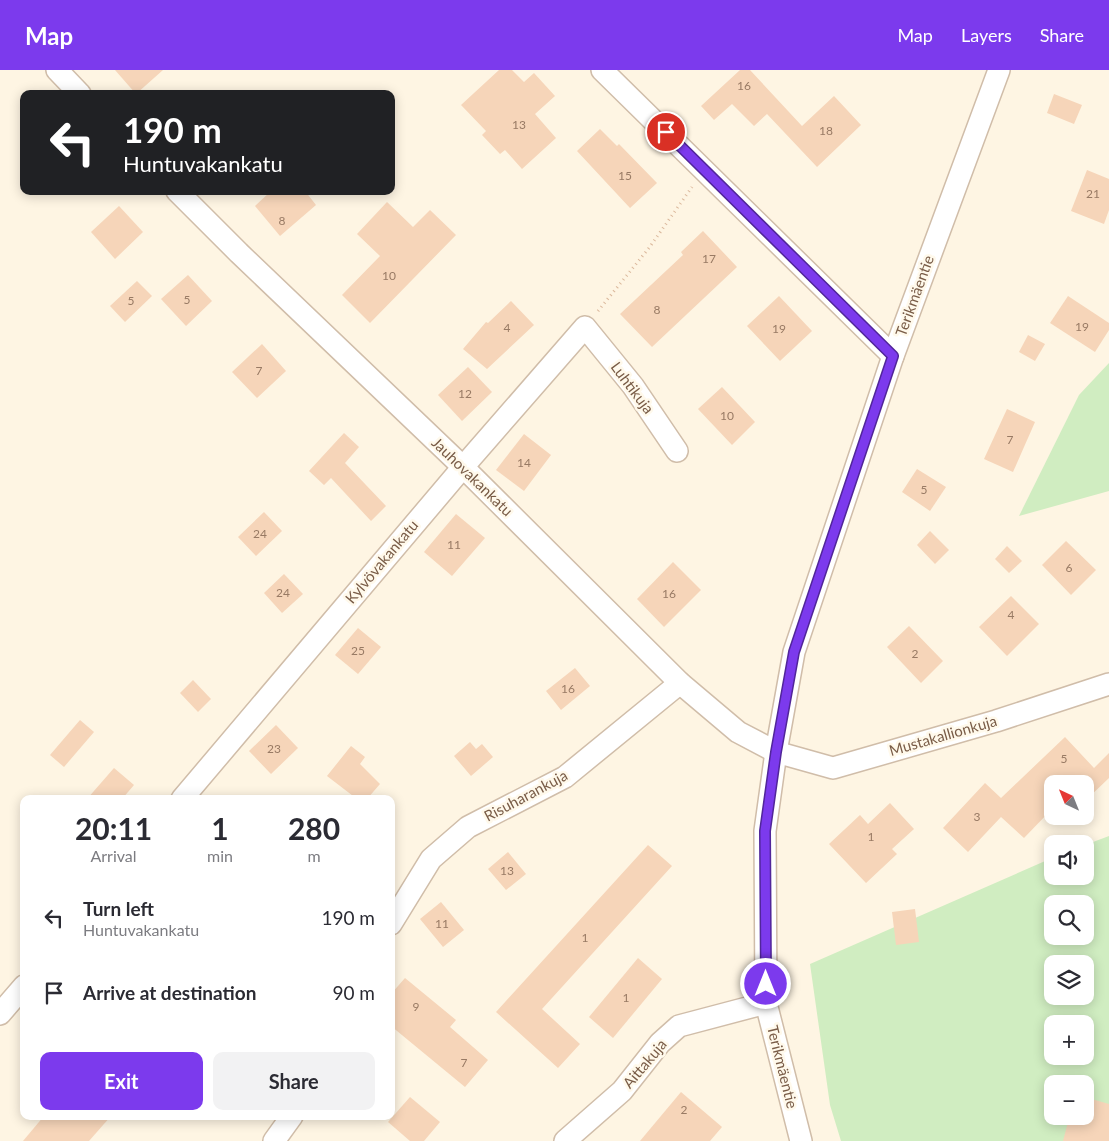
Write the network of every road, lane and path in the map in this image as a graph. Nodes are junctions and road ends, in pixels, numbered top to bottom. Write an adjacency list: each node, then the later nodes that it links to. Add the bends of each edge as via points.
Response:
1 (57, 70): 4 (street)
2 (602, 70): 5 (street)
3 (998, 70): 8 (street, Terikmäentie)
4 (76, 90)
5 (704, 170): 7 (path, via 649,248); 8 (street)
6 (181, 195): 10 (street, Jauhovakankatu)
7 (585, 327): 9 (street, Luhtikuja, via 633,386); 10 (street, Kylvövakankatu)
8 (893, 356): 13 (street, Terikmäentie, via 794,652)
9 (677, 451)
10 (463, 467): 11 (street, Jauhovakankatu); 14 (street, Kylvövakankatu)
11 (680, 683): 13 (street, Jauhovakankatu, via 738,732); 15 (street, Risuharankuja, via 565,776 468,827 431,860)
12 (1109, 684): 13 (street, Mustakallionkuja, via 996,721 832,768)
13 (776, 752): 17 (street, Terikmäentie, via 765,831)
14 (185, 795)
15 (395, 918)
16 (20, 991): 18 (street)
17 (766, 1003): 21 (street, Aittakuja, via 679,1026 660,1043 622,1091); 22 (street, Terikmäentie)
18 (0, 1014)
19 (289, 1120): 20 (street)
20 (274, 1141)
21 (565, 1141)
22 (801, 1141)

